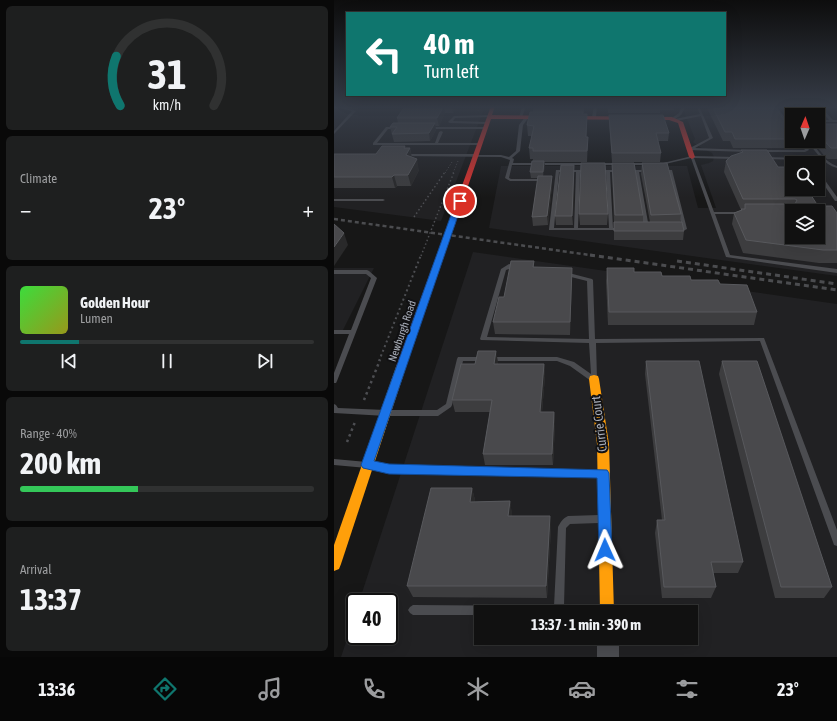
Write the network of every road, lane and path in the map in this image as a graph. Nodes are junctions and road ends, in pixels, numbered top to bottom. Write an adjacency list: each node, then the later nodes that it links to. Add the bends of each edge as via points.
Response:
1 (380, 137): 7 (lane, via 374,144)
2 (439, 137): 7 (lane)
3 (482, 137): 8 (main road, Newburgh Road)
4 (520, 137): 15 (lane, via 518,152)
5 (685, 137): 11 (main road)
6 (710, 137): 11 (lane)
7 (436, 144): 8 (lane)
8 (479, 144): 13 (main road, Newburgh Road)
9 (805, 148): 11 (lane, via 805,151)
10 (815, 148): 20 (lane, via 824,160)
11 (691, 153): 16 (lane); 19 (lane, via 664,164); 29 (lane)
12 (396, 154): 14 (lane)
13 (475, 156): 14 (lane); 15 (lane); 46 (main road, Newburgh Road)
14 (458, 157): 31 (path); 44 (path)
15 (510, 158): 19 (lane)
16 (740, 158)
17 (755, 158): 18 (lane)
18 (785, 159)
19 (512, 164): 24 (lane, via 507,178 510,180)
20 (837, 167)
21 (578, 171): 22 (lane); 24 (lane, via 557,171); 32 (lane)
22 (608, 171): 23 (lane); 33 (lane)
23 (637, 171): 34 (lane); 34 (lane, via 671,171 685,229)
24 (555, 180): 32 (lane, via 552,229)
25 (825, 183): 28 (lane)
26 (334, 200): 27 (lane)
27 (383, 200)
28 (837, 200)
29 (712, 213): 30 (lane); 36 (lane, via 728,256)
30 (744, 213)
31 (414, 217)
32 (576, 229): 33 (lane)
33 (611, 229): 34 (lane)
34 (647, 229)
35 (524, 268): 41 (lane, via 509,266 504,269 483,339)
36 (837, 271)
37 (334, 272): 40 (lane, via 367,272 374,278)
38 (561, 273): 41 (lane, via 590,280)
39 (334, 332): 40 (lane)
40 (353, 332): 43 (lane)
41 (592, 341): 42 (lane); 53 (lane, via 762,339)
42 (594, 379): 46 (lane, via 572,364 557,359 460,359 449,405 438,412); 51 (main road, Currie Court, via 603,444)
43 (334, 381)
44 (364, 400)
45 (334, 408): 46 (lane, via 336,411)
46 (386, 413): 50 (main road, Newburgh Road)
47 (356, 422): 48 (path)
48 (347, 442)
49 (334, 462): 50 (lane)
50 (367, 465): 51 (lane, via 389,469); 54 (main road, Newburgh Road)
51 (603, 473): 52 (main road, Currie Court)
52 (605, 519): 55 (lane, via 568,520 562,527); 56 (main road, Currie Court)
53 (837, 542)
54 (334, 564)
55 (559, 605)
56 (607, 605)
57 (413, 610): 58 (lane)
58 (474, 610)
59 (608, 645): 60 (street)
60 (608, 657)

